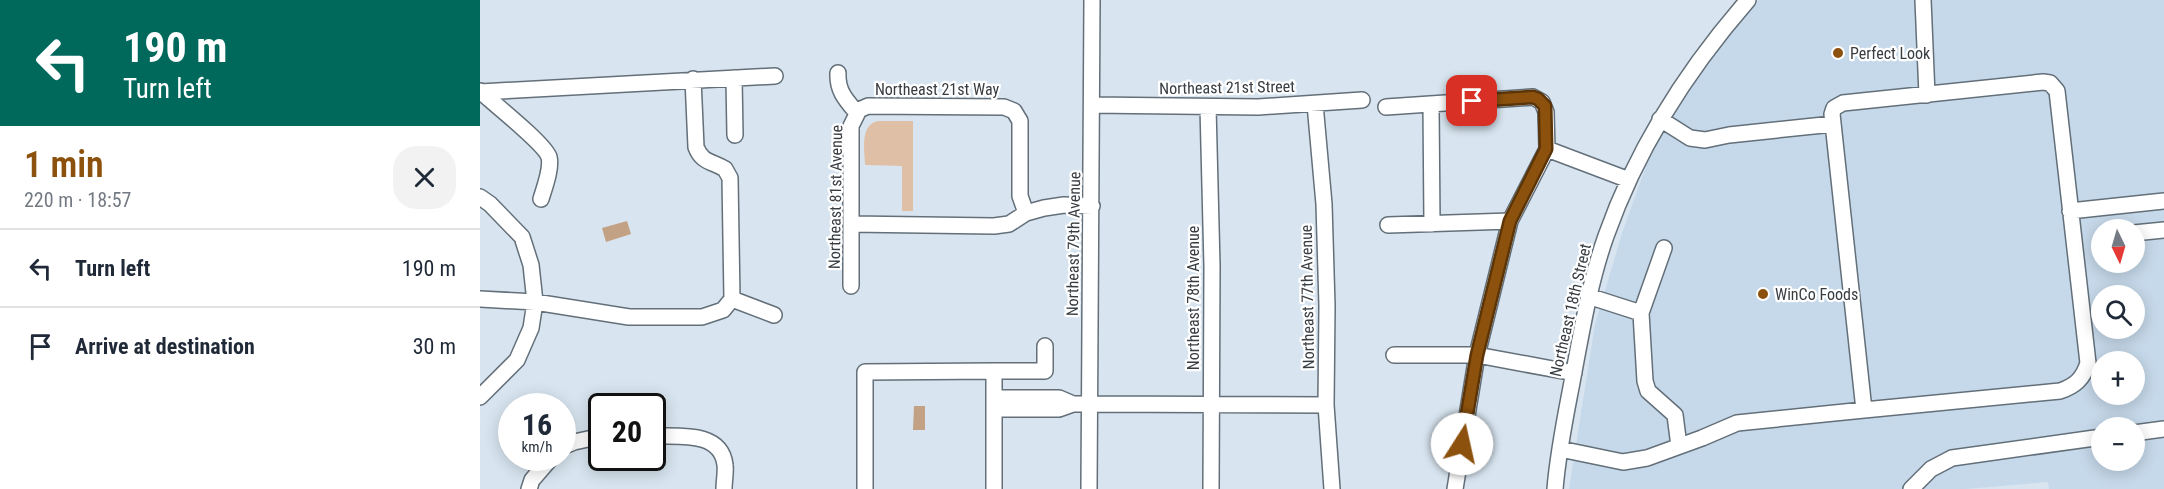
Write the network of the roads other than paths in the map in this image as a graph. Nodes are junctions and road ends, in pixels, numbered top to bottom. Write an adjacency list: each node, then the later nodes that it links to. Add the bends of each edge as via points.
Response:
1 (1092, 0): 13 (street, Northeast 79th Avenue)
2 (1748, 0): 17 (street, Northeast 18th Street, via 1701,57)
3 (1923, 0): 9 (street)
4 (838, 73): 16 (street, via 838,86)
5 (775, 76): 6 (street)
6 (734, 78): 7 (street); 19 (street)
7 (693, 79): 8 (street); 38 (street, via 698,154 708,163 725,169 730,178)
8 (480, 92): 23 (street, via 549,158 548,179)
9 (1927, 95): 18 (street, via 1839,104 1832,111); 26 (street, via 2043,82 2053,85 2057,92)
10 (1362, 100): 11 (street, Northeast 21st Street)
11 (1316, 104): 14 (street, Northeast 21st Street); 51 (street, Northeast 77th Avenue, via 1327,306)
12 (1431, 104): 15 (street); 20 (street, via 1533,97 1542,102 1546,112); 29 (street)
13 (1092, 105): 14 (street, Northeast 21st Street); 25 (street, Northeast 79th Avenue)
14 (1208, 107): 50 (street, Northeast 78th Avenue)
15 (1386, 107)
16 (858, 111): 27 (street, Northeast 21st Way, via 868,106 1004,106 1014,111 1020,121 1020,196); 30 (street, Northeast 81st Avenue, via 851,126)
17 (1660, 119): 18 (street, via 1690,138 1704,140); 21 (street, Northeast 18th Street)
18 (1833, 124): 52 (street)
19 (735, 135)
20 (1546, 149): 21 (street); 28 (street)
21 (1629, 180): 36 (street, Northeast 18th Street, via 1606,236)
22 (480, 197): 39 (street, via 522,237 531,265)
23 (541, 199)
24 (2164, 201): 26 (street)
25 (1092, 206): 27 (street, via 1064,205); 49 (street, Northeast 79th Avenue)
26 (2070, 211): 52 (street, via 2088,363 2078,382 2060,391)
27 (1026, 213): 30 (street, via 1009,224 994,226)
28 (1510, 221): 29 (street); 44 (street)
29 (1432, 224): 31 (street)
30 (851, 225): 35 (street, Northeast 81st Avenue)
31 (1388, 225)
32 (2164, 230): 33 (street)
33 (2145, 232)
34 (1664, 248): 40 (street)
35 (851, 285)
36 (1588, 296): 40 (street); 46 (street, Northeast 18th Street)
37 (480, 299): 39 (street)
38 (732, 299): 39 (street, via 723,310 702,317 629,317); 41 (street)
39 (535, 302): 47 (street, via 531,328 517,360)
40 (1641, 313): 57 (street, via 1645,381 1648,391 1675,415)
41 (774, 315)
42 (1045, 346): 45 (street, via 1045,371)
43 (1394, 355): 44 (street)
44 (1477, 355): 46 (street); 67 (street)
45 (994, 371): 48 (street); 62 (street, via 865,372)
46 (1574, 373): 58 (street, Northeast 18th Street)
47 (480, 397)
48 (994, 403): 49 (street, via 1059,409); 63 (street)
49 (1089, 404): 50 (street); 64 (street, Northeast 79th Avenue)
50 (1211, 404): 51 (street); 65 (street, Northeast 78th Avenue)
51 (1326, 405): 66 (street, Northeast 77th Avenue)
52 (1864, 410): 57 (street, via 1737,423)
53 (2164, 429): 54 (street)
54 (2145, 432)
55 (666, 437): 61 (street, via 704,438 718,450 725,464)
56 (2091, 439): 69 (street, via 1952,458 1931,469)
57 (1679, 446): 58 (street, via 1623,462)
58 (1560, 449): 68 (street, Northeast 18th Street)
59 (540, 471): 60 (street)
60 (529, 489)
61 (724, 489)
62 (865, 489)
63 (994, 489)
64 (1089, 489)
65 (1211, 489)
66 (1332, 489)
67 (1455, 489)
68 (1555, 489)
69 (1911, 489)

